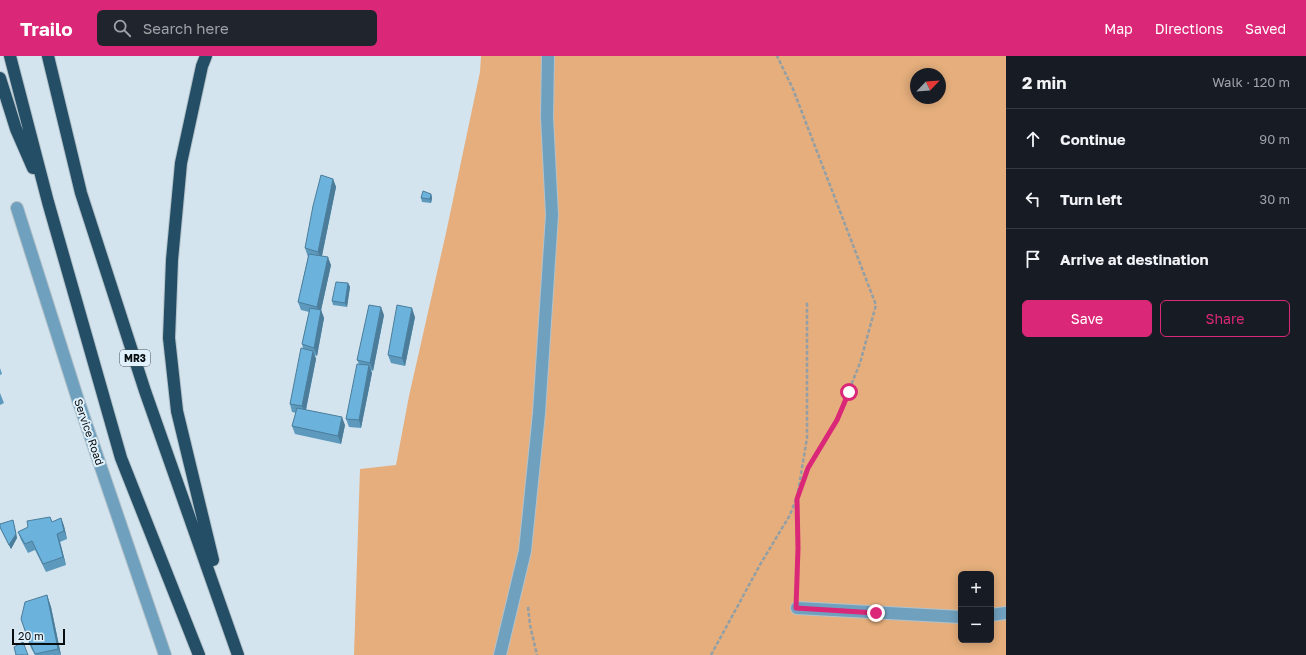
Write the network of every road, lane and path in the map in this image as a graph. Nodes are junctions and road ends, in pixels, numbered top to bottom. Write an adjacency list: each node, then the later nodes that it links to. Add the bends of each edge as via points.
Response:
1 (10, 56): 7 (highway)
2 (48, 56): 17 (highway, MR3, via 83,201 145,391)
3 (206, 56): 17 (highway, via 181,163 172,260 169,338 176,411)
4 (548, 56): 18 (street, via 547,117 552,214 539,413 526,551)
5 (777, 56): 10 (path, via 793,89 876,305 860,363 837,420 808,468)
6 (0, 78): 7 (highway, via 16,130)
7 (48, 202): 16 (highway, via 121,458)
8 (17, 208): 15 (street, Service Road, via 78,400)
9 (807, 301): 10 (path, via 806,438)
10 (797, 499): 11 (path); 19 (path)
11 (796, 608): 14 (street)
12 (1006, 613): 13 (street)
13 (994, 615)
14 (958, 617)
15 (165, 655)
16 (199, 655)
17 (239, 655)
18 (500, 655)
19 (711, 655)

